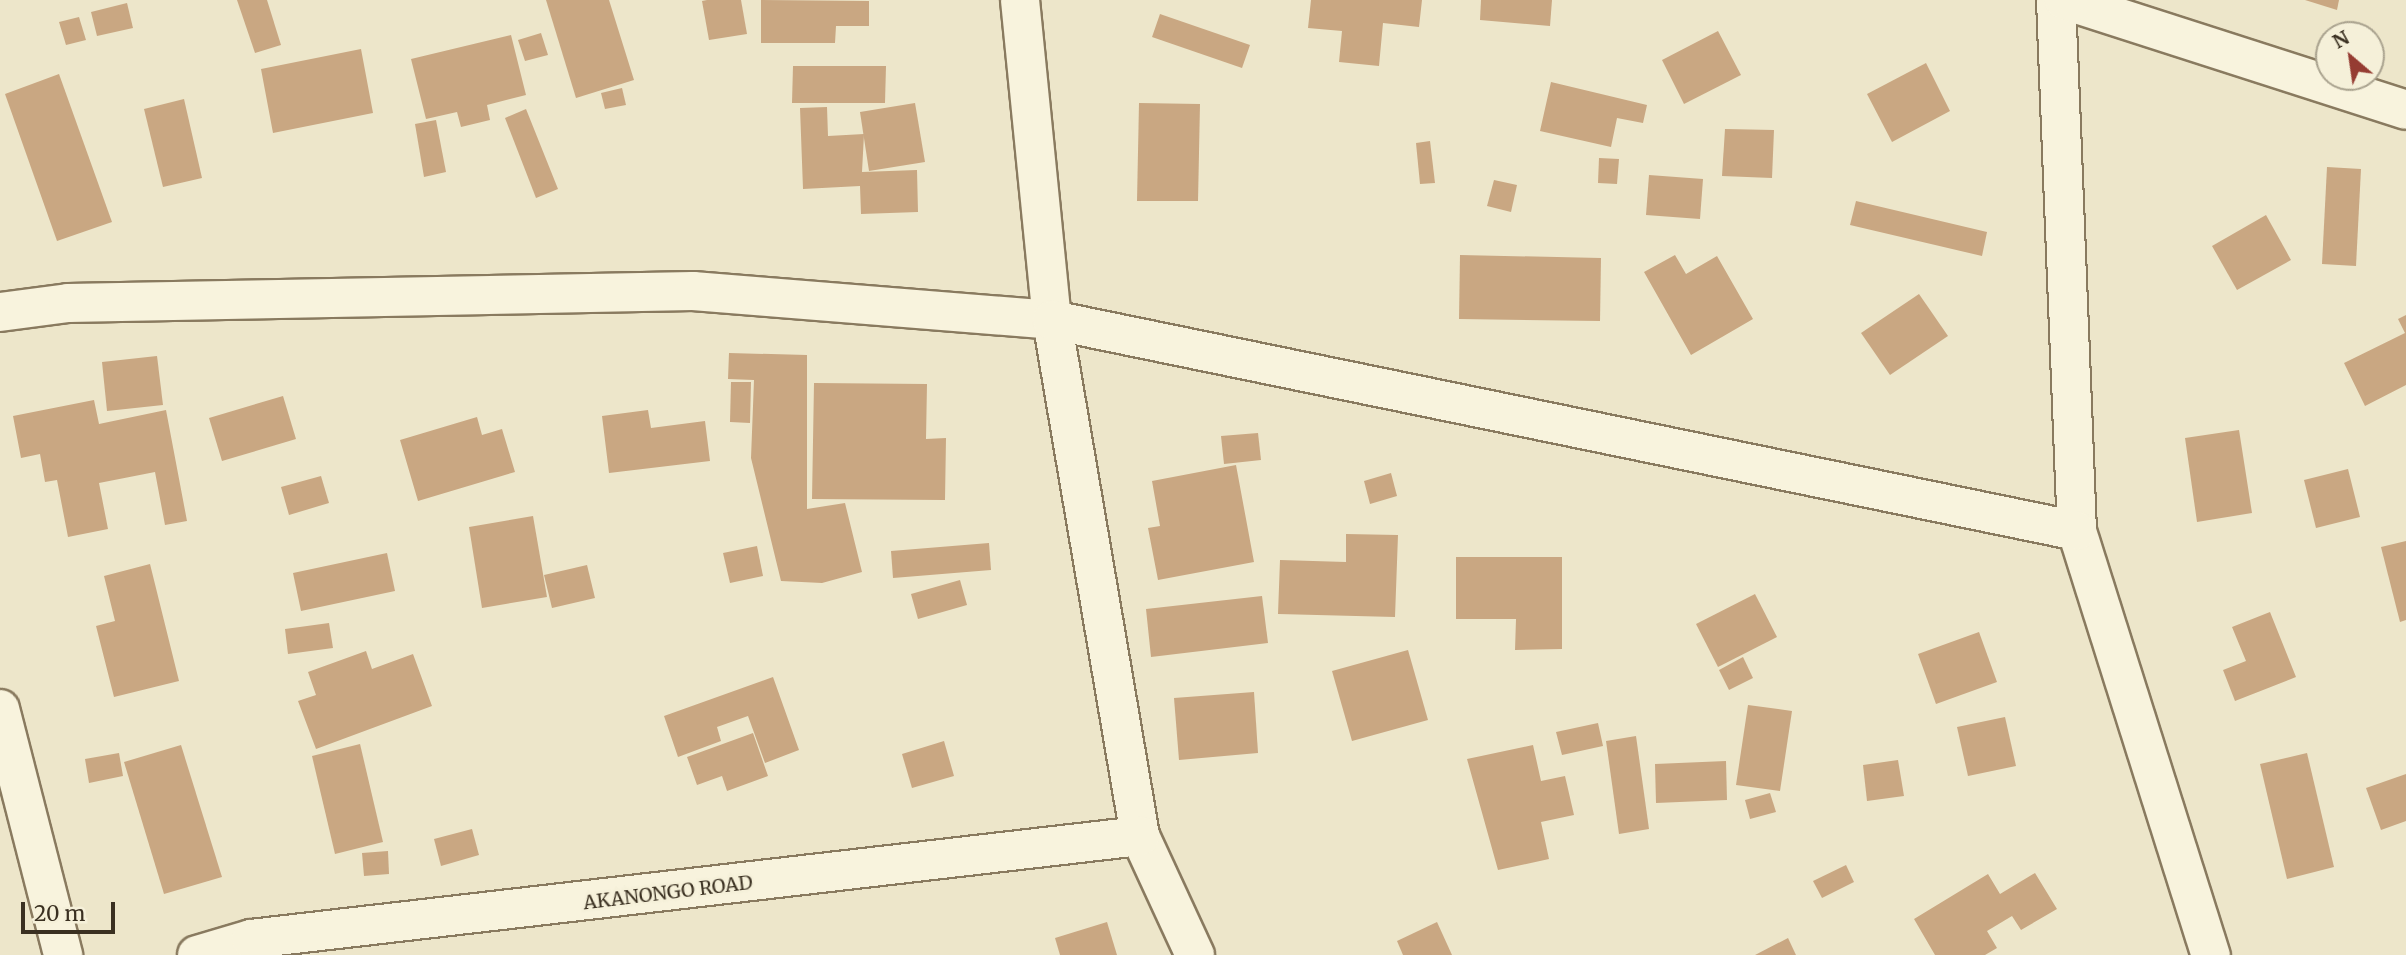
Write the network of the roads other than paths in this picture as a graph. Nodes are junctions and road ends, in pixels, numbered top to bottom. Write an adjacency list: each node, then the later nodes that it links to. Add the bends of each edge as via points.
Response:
1 (1020, 0): 6 (street)
2 (2056, 0): 7 (street)
3 (2064, 0): 4 (street)
4 (2406, 110)
5 (0, 312): 6 (street, via 68,303 693,291)
6 (1052, 320): 7 (street); 9 (street)
7 (2077, 531): 13 (street)
8 (0, 709): 10 (street)
9 (1140, 836): 11 (street, AKANONGO ROAD, via 251,939); 12 (street)
10 (63, 955)
11 (197, 955)
12 (1195, 955)
13 (2211, 955)

